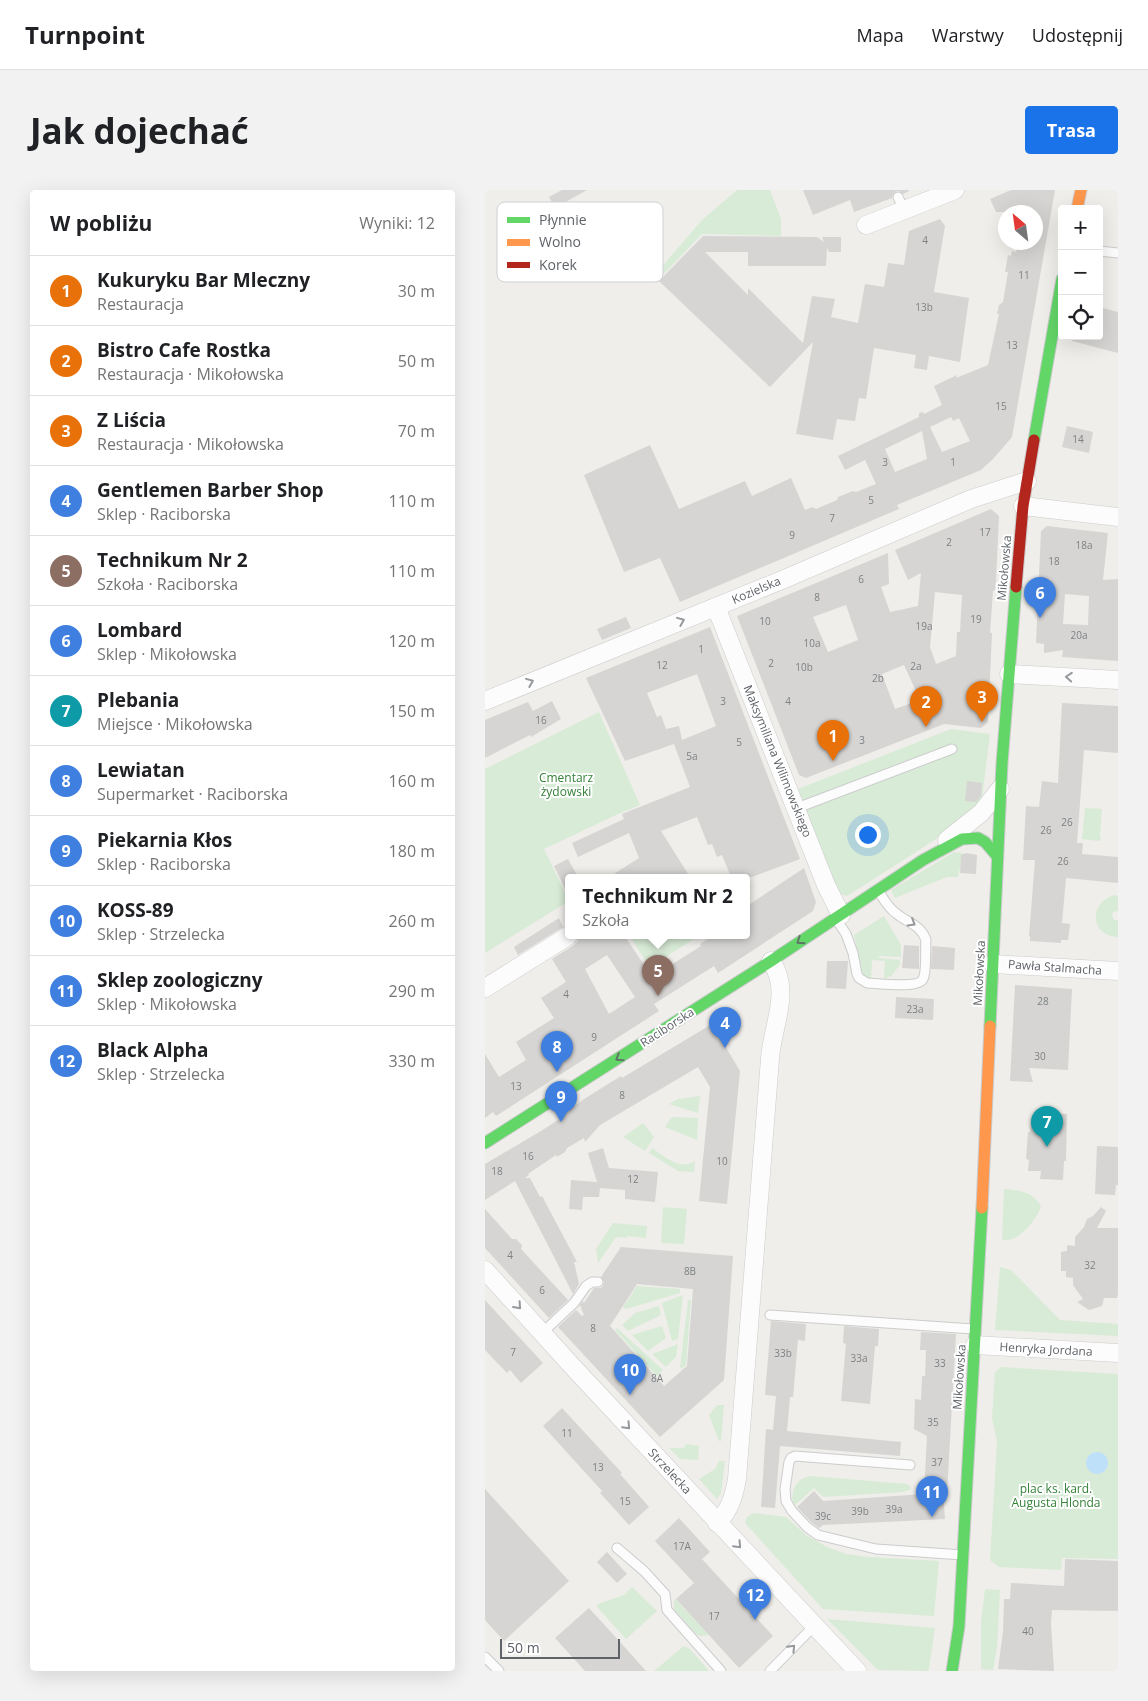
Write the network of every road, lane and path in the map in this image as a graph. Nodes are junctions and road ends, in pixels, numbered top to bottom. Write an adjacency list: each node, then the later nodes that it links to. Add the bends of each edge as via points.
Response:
1 (955, 190): 4 (street, via 901,204)
2 (1081, 190): 3 (main road)
3 (1078, 205)
4 (866, 225)
5 (1103, 252): 6 (lane)
6 (1118, 254)
7 (1059, 295): 8 (main road, Mikołowska)
8 (1027, 481): 9 (main road, Mikołowska); 11 (street, Kozielska, via 971,499)
9 (1023, 506): 10 (street); 12 (main road, Mikołowska)
10 (1118, 516)
11 (716, 607): 14 (street, Kozielska, one-way to 11); 17 (street, Maksymiliana Wilimowskiego)
12 (1009, 674): 13 (street, one-way to 12); 16 (main road, Mikołowska)
13 (1118, 680)
14 (485, 701)
15 (952, 749): 17 (lane)
16 (1001, 789): 18 (main road, Mikołowska); 19 (street, Raciborska, via 981,813)
17 (797, 808): 21 (street, Maksymiliana Wilimowskiego)
18 (997, 856): 19 (main road, Raciborska, via 978,838 962,839); 24 (main road, Mikołowska)
19 (923, 860): 20 (main road, Raciborska)
20 (878, 890): 21 (main road, Raciborska); 21 (lane, one-way to 21, via 896,914 920,928 926,940 924,977 920,982 906,985 862,981)
21 (839, 917): 23 (main road, Raciborska, one-way to 23)
22 (565, 938): 26 (street)
23 (771, 961): 27 (main road, Raciborska, one-way to 27); 35 (street, via 778,971 781,989 771,1048 737,1479 731,1504)
24 (993, 964): 25 (street, Pawła Stalmacha); 32 (main road, Mikołowska)
25 (1118, 971)
26 (485, 988)
27 (485, 1143)
28 (485, 1270): 31 (street, Strzelecka, one-way to 31)
29 (598, 1282): 31 (lane, via 586,1286 574,1303)
30 (770, 1315): 32 (lane)
31 (542, 1333): 35 (street, Strzelecka, one-way to 35)
32 (975, 1337): 33 (street, Henryka Jordana); 37 (main road, Mikołowska)
33 (1118, 1353)
34 (910, 1465): 37 (lane, via 795,1456 789,1462 785,1489 787,1501 797,1517 818,1535 876,1550)
35 (717, 1523): 38 (street, Strzelecka, one-way to 38)
36 (617, 1548): 41 (lane, via 665,1594 667,1610)
37 (963, 1555): 44 (main road, Mikołowska, via 959,1626)
38 (814, 1626): 42 (lane, one-way to 38); 43 (street, Strzelecka)
39 (485, 1657): 40 (lane)
40 (499, 1671)
41 (721, 1671)
42 (770, 1671)
43 (857, 1671)
44 (952, 1671)

